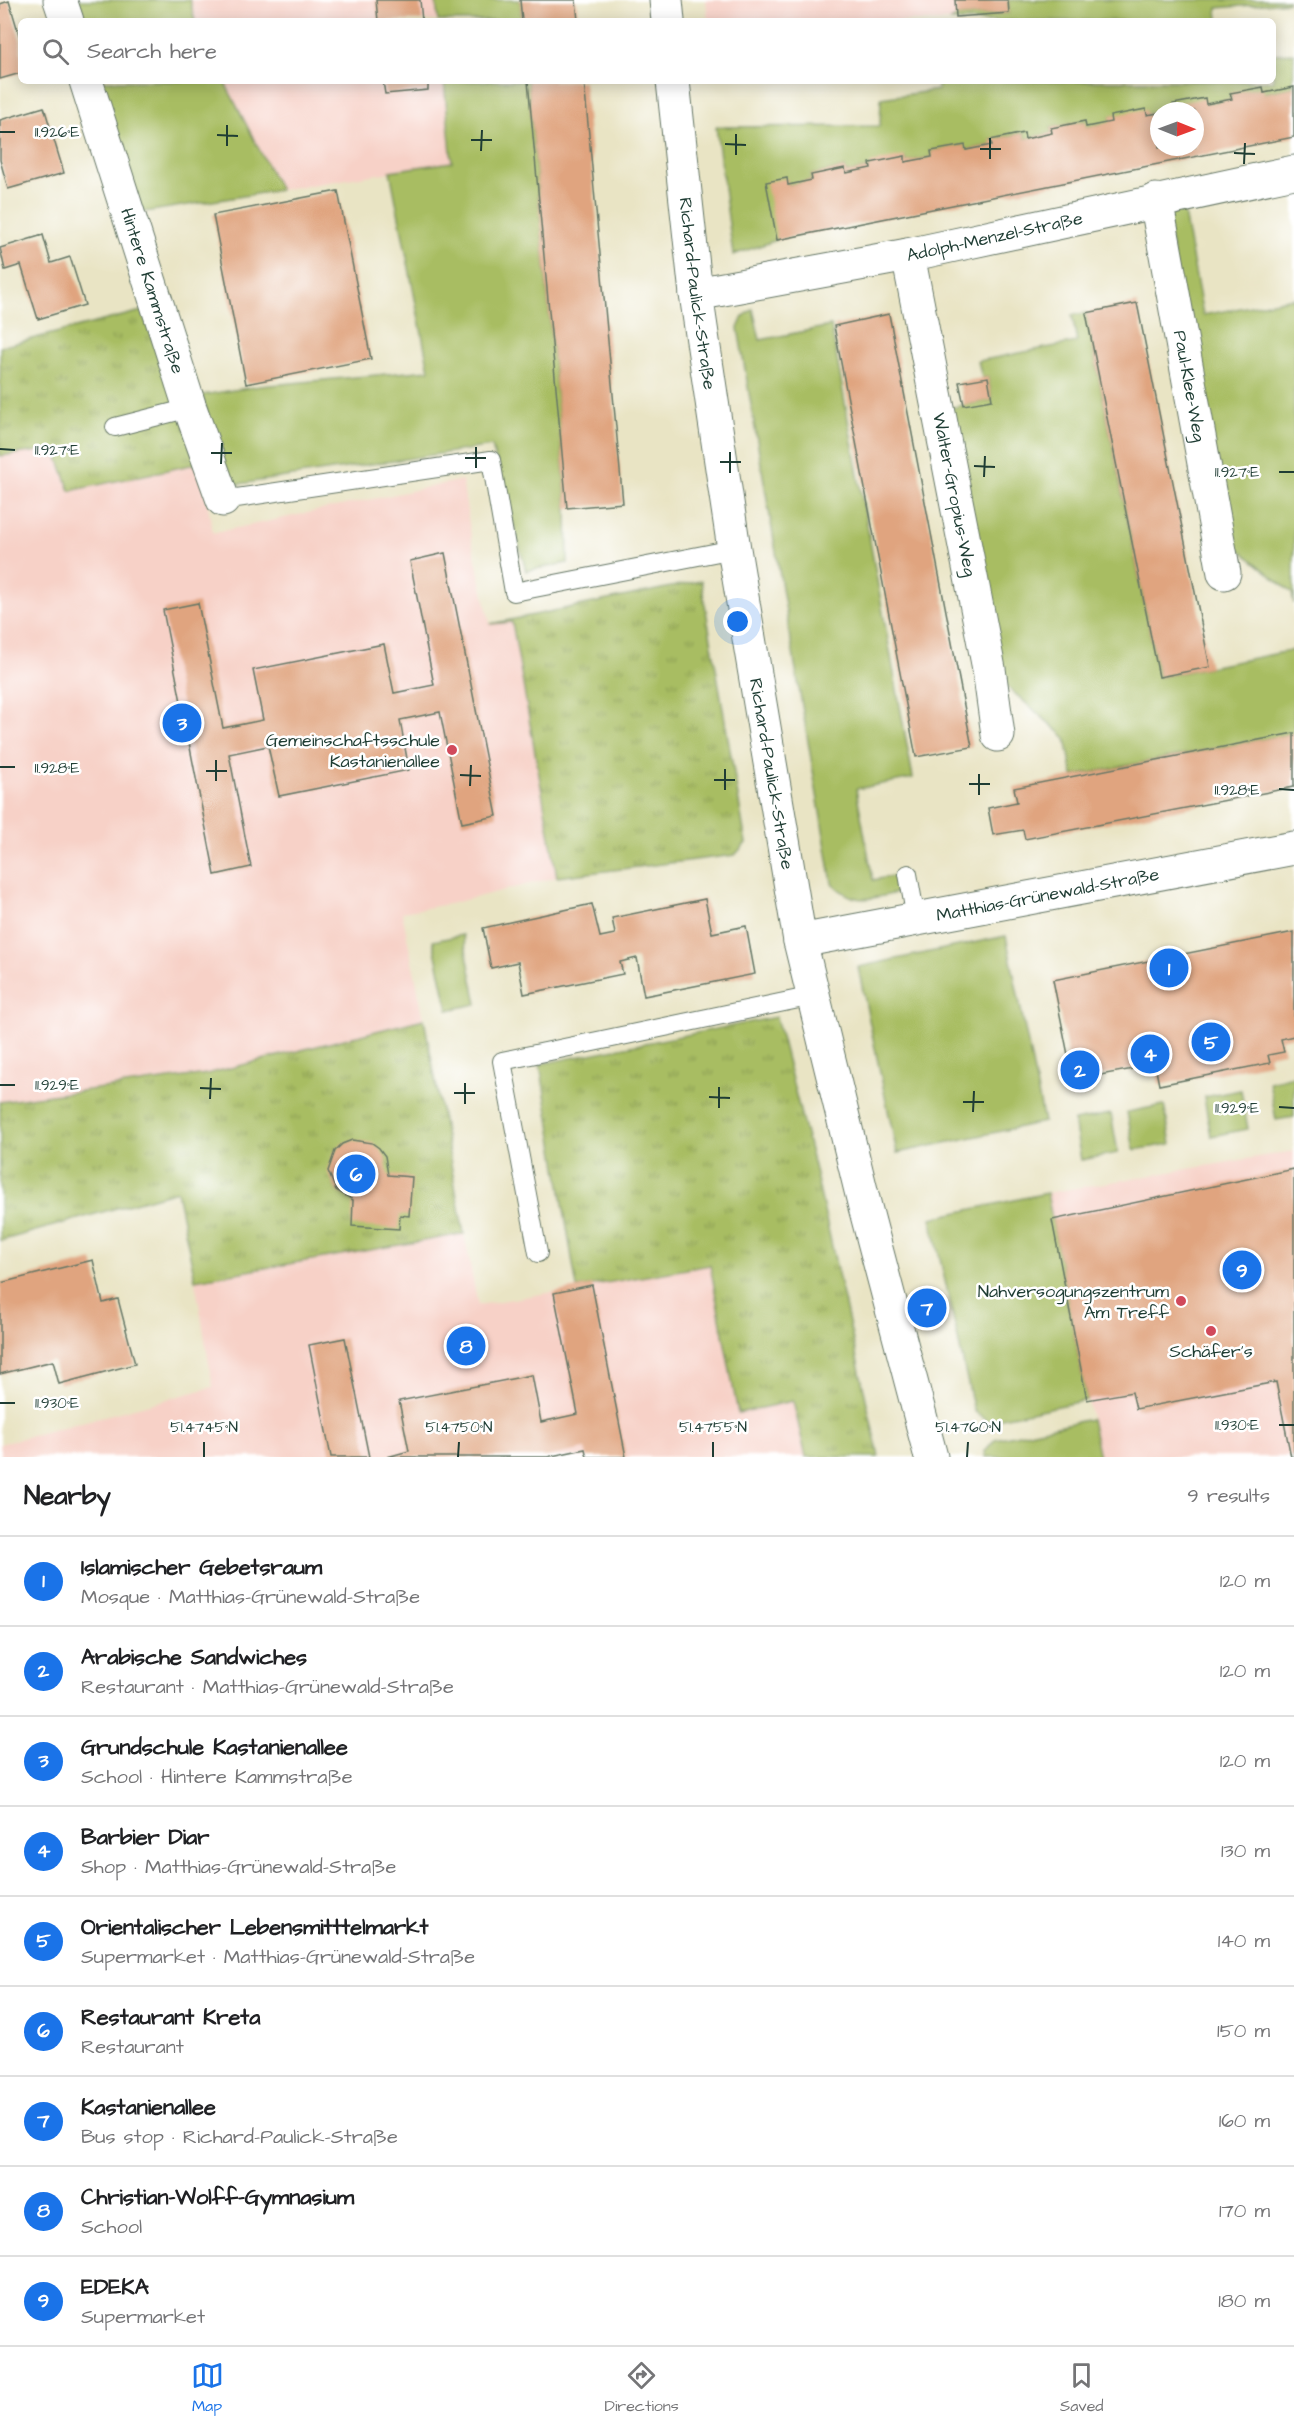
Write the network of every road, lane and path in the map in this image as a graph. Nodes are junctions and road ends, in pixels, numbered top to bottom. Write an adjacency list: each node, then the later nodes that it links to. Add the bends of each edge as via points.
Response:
1 (60, 0): 3 (street)
2 (666, 0): 4 (street)
3 (66, 18)
4 (668, 18)
5 (87, 84): 11 (street, Hintere Kammstraße)
6 (673, 84): 10 (street, Richard-Paulick-Straße)
7 (1294, 172): 8 (street, Adolph-Menzel-Straße)
8 (1156, 200): 9 (street, Adolph-Menzel-Straße); 15 (street, Paul-Klee-Weg)
9 (908, 255): 10 (street, Adolph-Menzel-Straße); 16 (street, Walter-Gropius-Weg, via 989,669)
10 (696, 294): 14 (street, Richard-Paulick-Straße)
11 (190, 408): 12 (lane); 13 (street, Hintere Kammstraße)
12 (115, 427)
13 (223, 500): 14 (lane, via 491,460 514,591)
14 (734, 549): 20 (street, Richard-Paulick-Straße)
15 (1224, 573)
16 (998, 735)
17 (1294, 848): 19 (street, Matthias-Grünewald-Straße)
18 (908, 874): 19 (lane)
19 (916, 918): 20 (street, Matthias-Grünewald-Straße)
20 (800, 941): 21 (street, Richard-Paulick-Straße)
21 (813, 996): 22 (lane, via 502,1061); 23 (street, Richard-Paulick-Straße)
22 (538, 1253)
23 (931, 1457)

